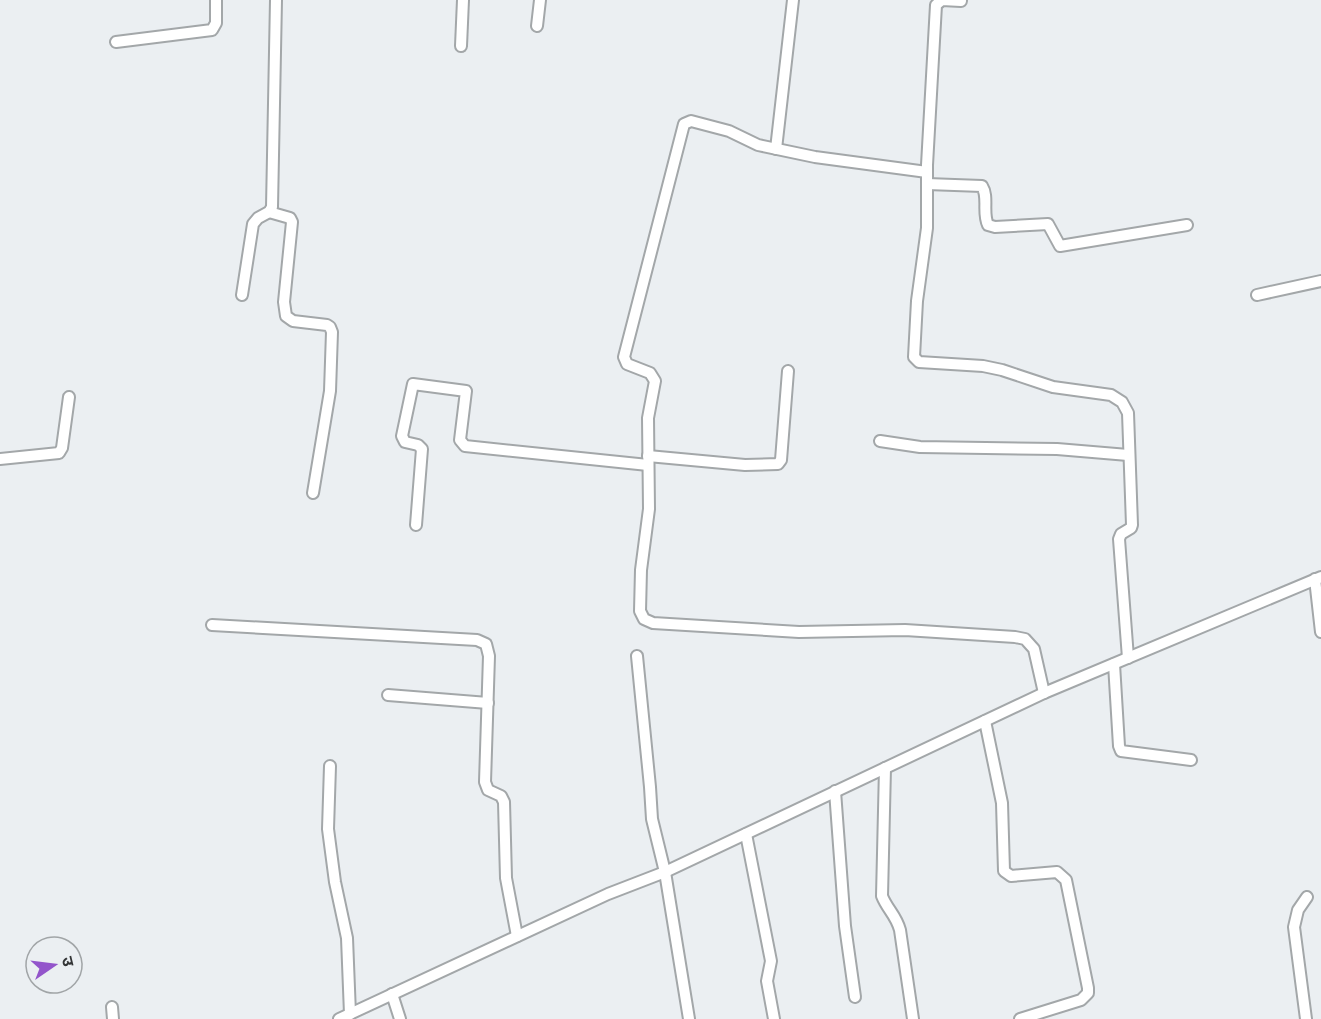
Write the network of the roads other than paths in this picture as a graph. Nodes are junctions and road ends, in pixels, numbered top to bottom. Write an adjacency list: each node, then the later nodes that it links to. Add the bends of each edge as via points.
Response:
1 (216, 0): 8 (street, via 216,23 212,30)
2 (276, 0): 13 (street)
3 (463, 0): 9 (street)
4 (540, 0): 7 (street)
5 (793, 0): 10 (street)
6 (961, 1): 11 (street, via 942,0 936,5)
7 (537, 26)
8 (116, 42)
9 (461, 46)
10 (776, 149): 11 (street); 23 (street, via 691,121 683,128 624,357 627,364 654,378 648,418)
11 (927, 172): 12 (street)
12 (927, 184): 14 (street, via 982,186 988,225 1048,224 1060,246); 21 (street, via 927,228 914,335 916,361 982,366 1053,387 1111,395 1122,402 1128,413)
13 (269, 212): 17 (street, via 253,224); 24 (street, via 292,222 286,316 293,321 327,325 332,332 330,391)
14 (1187, 225)
15 (1321, 281): 16 (street)
16 (1257, 294)
17 (242, 295)
18 (788, 372): 23 (street, via 778,464)
19 (69, 397): 22 (street, via 59,453)
20 (880, 441): 21 (street, via 920,447 1057,449)
21 (1128, 455): 30 (street, via 1131,526 1119,539)
22 (0, 459)
23 (648, 460): 25 (street, via 465,446 460,440 466,391 413,384 402,436 405,442 422,449); 32 (street, via 649,508 641,570 640,611 644,619 653,623 799,632 905,630 1016,637 1034,648)
24 (313, 493)
25 (416, 525)
26 (1318, 578): 28 (street); 30 (street)
27 (212, 625): 34 (street, via 484,642 489,650)
28 (1321, 632)
29 (637, 656): 41 (street, via 652,819)
30 (1128, 658): 31 (street)
31 (1114, 664): 32 (street); 36 (street, via 1121,751)
32 (1044, 693): 35 (street)
33 (388, 695): 34 (street)
34 (488, 703): 43 (street, via 485,782 488,790 504,802 506,878)
35 (986, 721): 38 (street); 54 (street, via 1002,803 1004,871 1011,876 1057,872 1066,879 1088,988 1081,1000)
36 (1191, 760)
37 (330, 766): 47 (street, via 328,829 347,938)
38 (885, 768): 39 (street); 53 (street, via 882,896 900,930)
39 (835, 791): 40 (street); 45 (street, via 845,926)
40 (746, 834): 41 (street); 52 (street, via 771,961 767,981)
41 (665, 872): 43 (street); 51 (street)
42 (1307, 897): 55 (street, via 1298,910 1294,927)
43 (517, 936): 44 (street)
44 (392, 994): 47 (street); 50 (street)
45 (855, 997)
46 (112, 1007): 48 (street)
47 (350, 1014): 49 (street)
48 (113, 1019)
49 (339, 1019)
50 (400, 1019)
51 (689, 1019)
52 (774, 1019)
53 (913, 1019)
54 (1020, 1019)
55 (1306, 1019)

